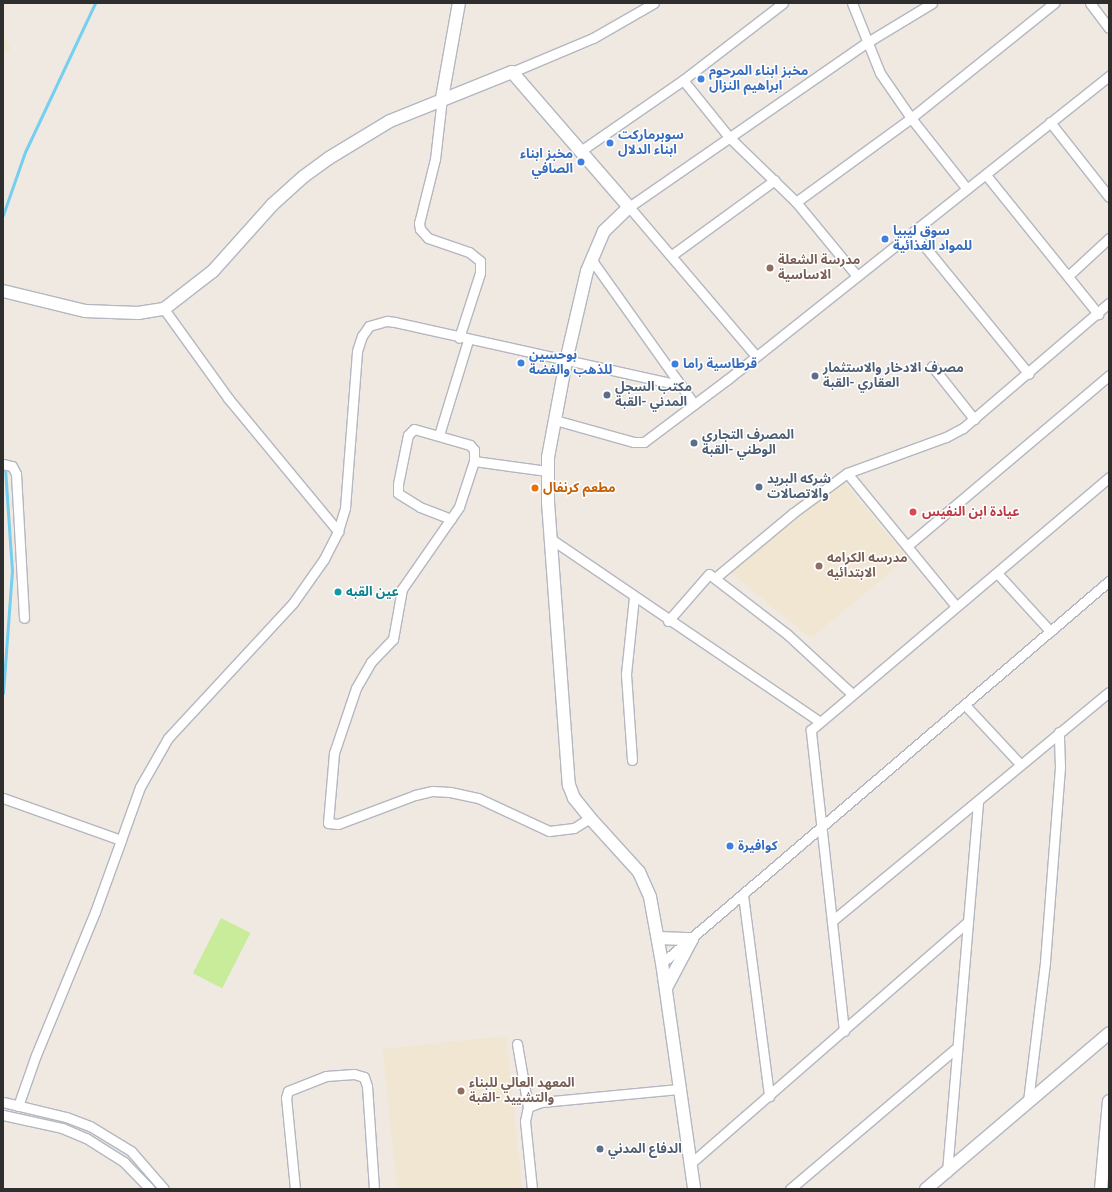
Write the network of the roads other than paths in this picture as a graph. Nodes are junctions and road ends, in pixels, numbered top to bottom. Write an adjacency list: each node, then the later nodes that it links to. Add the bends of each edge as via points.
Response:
1 (459, 3): 13 (street)
2 (654, 3): 10 (street, via 593,38)
3 (783, 3): 12 (street)
4 (852, 3): 9 (street)
5 (932, 3): 9 (street)
6 (1054, 3): 14 (street)
7 (1090, 3): 8 (street)
8 (1109, 28)
9 (866, 43): 14 (street, via 880,73); 16 (street)
10 (512, 72): 13 (street); 17 (street)
11 (1108, 78): 15 (street)
12 (683, 80): 16 (street); 17 (street)
13 (442, 98): 32 (street, via 359,138 303,177 272,205 213,271); 34 (street, via 435,159 419,223 420,229 428,238 469,252 480,261 480,273)
14 (911, 118): 20 (street); 22 (street)
15 (1050, 122): 18 (street); 21 (street)
16 (729, 137): 19 (street); 23 (street)
17 (582, 150): 23 (street)
18 (986, 175): 20 (street); 29 (street)
19 (775, 180): 22 (street); 26 (street)
20 (967, 189): 24 (street)
21 (1109, 197)
22 (796, 202): 28 (street)
23 (629, 207): 26 (street); 27 (street, via 604,231)
24 (913, 232): 28 (street); 38 (street)
25 (1109, 238): 29 (street)
26 (672, 255): 35 (street)
27 (591, 259): 36 (street); 40 (street)
28 (857, 276): 35 (street)
29 (1068, 276): 33 (street)
30 (3, 291): 32 (street, via 85,311 138,313)
31 (1109, 303): 33 (street)
32 (164, 309): 51 (street, via 228,398)
33 (1098, 314): 38 (street)
34 (464, 339): 36 (street); 44 (street); 51 (street, via 387,321 369,326 362,336 357,351 345,508)
35 (756, 356): 41 (street)
36 (566, 361): 40 (street); 43 (street)
37 (932, 366): 42 (street)
38 (1029, 374): 42 (street)
39 (1109, 375): 53 (street)
40 (679, 385): 41 (street)
41 (694, 404): 43 (street, via 641,443)
42 (974, 419): 48 (street, via 946,438)
43 (555, 420): 47 (street)
44 (439, 435): 45 (street, via 471,447); 50 (street, via 419,429 411,431 397,489 403,498)
45 (474, 461): 47 (street); 50 (street, via 462,500)
46 (3, 464): 59 (street, via 12,466 16,474)
47 (547, 471): 52 (street)
48 (847, 473): 53 (street); 55 (street, via 793,513)
49 (1109, 477): 54 (street)
50 (451, 519): 71 (street, via 402,589 394,635 371,662 356,688 334,753 328,823 345,822 415,795 433,791 478,798 550,831 574,828)
51 (338, 531): 73 (street, via 324,559 293,603 168,738 140,787)
52 (551, 539): 57 (street); 71 (street, via 566,771 574,798)
53 (907, 546): 58 (street)
54 (997, 573): 58 (street); 61 (street)
55 (715, 578): 60 (street, via 709,574); 63 (street, via 787,634)
56 (1109, 581): 61 (street)
57 (634, 597): 60 (street); 67 (street, via 626,674)
58 (956, 606): 63 (street)
59 (24, 618)
60 (668, 621): 65 (street)
61 (1050, 631): 64 (street)
62 (1109, 692): 66 (street)
63 (852, 694): 65 (street)
64 (966, 706): 68 (street); 72 (street)
65 (819, 722): 72 (street, via 811,730 810,741)
66 (1059, 732): 68 (street); 87 (street, via 1060,768 1045,955)
67 (632, 760)
68 (1020, 764): 70 (street)
69 (3, 798): 73 (street)
70 (978, 801): 75 (street); 76 (street)
71 (590, 818): 77 (street, via 629,859 646,883)
72 (821, 827): 74 (street); 75 (street)
73 (121, 840): 90 (street, via 95,912 30,1069)
74 (743, 895): 78 (street); 86 (street)
75 (832, 921): 81 (street)
76 (967, 922): 81 (street); 84 (street)
77 (658, 938): 78 (street); 79 (street)
78 (692, 939): 79 (street); 80 (street)
79 (662, 963): 80 (street)
80 (666, 988): 85 (street)
81 (844, 1031): 86 (street)
82 (1109, 1033): 87 (street)
83 (517, 1044): 91 (street)
84 (955, 1049): 96 (street); 103 (street)
85 (680, 1089): 91 (street, via 541,1102); 95 (street)
86 (769, 1096): 95 (street)
87 (1028, 1101): 96 (street)
88 (1109, 1101): 105 (street)
89 (3, 1102): 90 (street)
90 (18, 1106): 93 (street)
91 (528, 1107): 101 (street, via 525,1121)
92 (3, 1115): 94 (street)
93 (66, 1117): 94 (street); 98 (street, via 90,1126 131,1151)
94 (62, 1128): 97 (street, via 106,1149 124,1162)
95 (690, 1164): 102 (street)
96 (947, 1172): 104 (street)
97 (150, 1189)
98 (164, 1189)
99 (295, 1189): 100 (street, via 286,1098 288,1091 326,1076 354,1074 364,1077 367,1086)
100 (374, 1189)
101 (532, 1189)
102 (694, 1189)
103 (790, 1189)
104 (926, 1189)
105 (1101, 1189)

